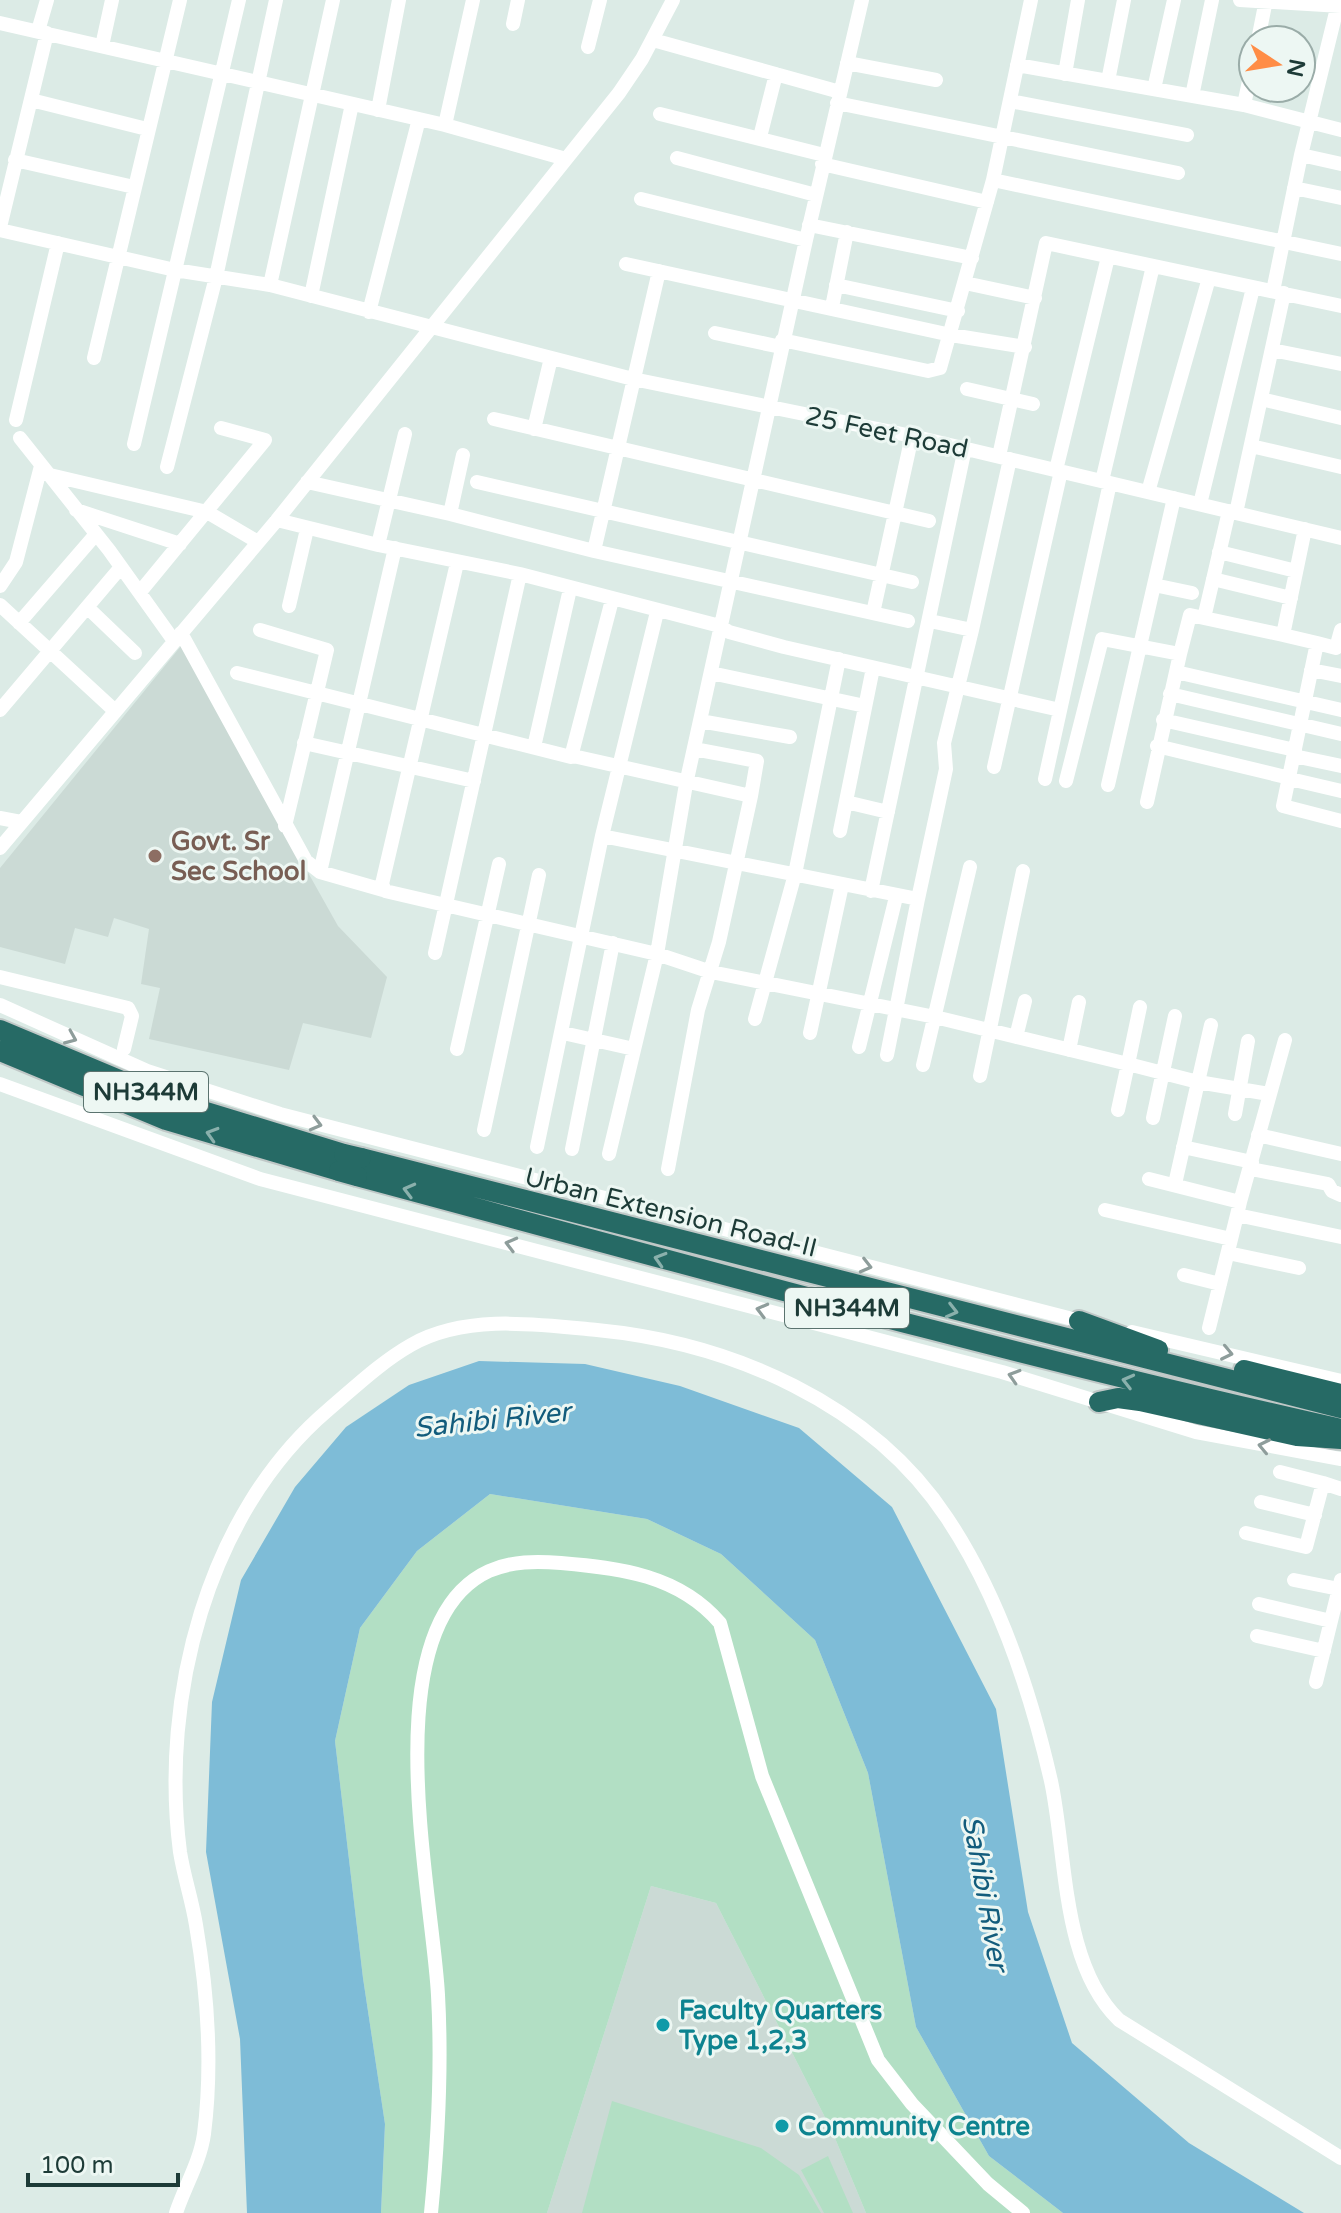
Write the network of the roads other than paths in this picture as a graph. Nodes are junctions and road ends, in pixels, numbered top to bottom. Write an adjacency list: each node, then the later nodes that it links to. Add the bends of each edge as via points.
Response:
1 (47, 0): 26 (street)
2 (112, 0): 28 (street)
3 (180, 0): 30 (street)
4 (239, 0): 35 (street)
5 (276, 0): 38 (street)
6 (333, 0): 40 (street)
7 (399, 0): 47 (street)
8 (473, 0): 51 (street)
9 (518, 0): 24 (street)
10 (600, 0): 29 (street)
11 (655, 0): 20 (street)
12 (862, 0): 31 (street)
13 (1031, 0): 32 (street)
14 (1078, 0): 34 (street)
15 (1124, 0): 37 (street)
16 (1174, 0): 39 (street)
17 (1212, 0): 41 (street)
18 (1240, 0): 19 (street)
19 (1266, 1): 21 (street); 25 (street)
20 (672, 2): 27 (street)
21 (1304, 2): 22 (street)
22 (1339, 4): 50 (street)
23 (0, 23): 26 (street)
24 (513, 24)
25 (1261, 24)
26 (43, 32): 28 (street); 43 (street)
27 (653, 40): 33 (street); 59 (street)
28 (102, 46): 30 (street)
29 (588, 47)
30 (166, 61): 35 (street); 52 (street)
31 (847, 63): 36 (street); 42 (street)
32 (1017, 65): 34 (street); 44 (street)
33 (776, 74): 42 (street); 55 (street)
34 (1065, 74): 37 (street)
35 (220, 75): 38 (street); 84 (street)
36 (936, 80)
37 (1108, 81): 39 (street)
38 (261, 83): 40 (street); 86 (street)
39 (1154, 89): 41 (street)
40 (311, 96): 45 (street); 89 (street)
41 (1192, 96): 46 (street)
42 (838, 98): 56 (street); 61 (street)
43 (31, 100): 52 (street); 60 (street)
44 (1010, 101): 54 (street); 56 (street)
45 (352, 104): 47 (street); 93 (street)
46 (1244, 105): 50 (street)
47 (378, 110): 49 (street)
48 (660, 114): 55 (street)
49 (419, 119): 51 (street); 99 (street)
50 (1309, 122): 53 (street); 57 (street)
51 (445, 125): 59 (street)
52 (147, 129): 66 (street)
53 (1341, 130)
54 (1187, 135)
55 (760, 137): 61 (street)
56 (1002, 137): 63 (street); 65 (street)
57 (1301, 155): 62 (street); 67 (street)
58 (677, 158): 68 (street)
59 (566, 159): 100 (street)
60 (15, 160): 64 (street); 66 (street)
61 (823, 160): 68 (street); 71 (street)
62 (1341, 164)
63 (1178, 173)
64 (6, 177): 73 (street)
65 (993, 180): 71 (street); 76 (street)
66 (134, 187): 79 (street)
67 (1294, 188): 69 (street); 76 (street)
68 (816, 195): 72 (street)
69 (1341, 198)
70 (641, 199): 75 (street)
71 (987, 202): 81 (street)
72 (809, 225): 74 (street); 75 (street)
73 (0, 228): 77 (street, 25 Feet Road)
74 (847, 232): 81 (street); 90 (street)
75 (806, 240): 95 (street)
76 (1283, 242): 78 (street); 92 (street)
77 (58, 243): 79 (street, 25 Feet Road); 117 (street)
78 (1341, 254)
79 (118, 256): 84 (street, 25 Feet Road); 106 (street)
80 (1108, 257): 83 (street); 94 (street, via 1046,243); 132 (street)
81 (972, 258): 88 (street)
82 (626, 264): 85 (street)
83 (1153, 266): 87 (street); 136 (street)
84 (175, 270): 86 (street, 25 Feet Road); 123 (street)
85 (659, 271): 95 (street); 109 (street)
86 (216, 277): 89 (street, 25 Feet Road); 129 (street)
87 (1209, 278): 91 (street); 137 (street)
88 (965, 283): 94 (street); 98 (street)
89 (270, 285): 93 (street, 25 Feet Road)
90 (836, 285): 97 (street); 98 (street)
91 (1253, 288): 92 (street); 140 (street)
92 (1279, 292): 96 (street); 105 (street)
93 (311, 296): 99 (street, 25 Feet Road)
94 (1035, 298): 104 (street)
95 (792, 299): 97 (street); 103 (street)
96 (1341, 306)
97 (832, 307): 102 (street)
98 (958, 311): 102 (street)
99 (369, 312): 100 (street, 25 Feet Road)
100 (432, 327): 107 (street, 25 Feet Road); 133 (street)
101 (715, 333): 103 (street)
102 (951, 335): 103 (street, via 940,368 928,371); 104 (street)
103 (781, 343): 114 (street)
104 (1025, 347): 112 (street)
105 (1272, 350): 108 (street); 111 (street)
106 (94, 358)
107 (551, 358): 109 (street, 25 Feet Road); 119 (street)
108 (1341, 364)
109 (633, 379): 114 (street, 25 Feet Road); 126 (street)
110 (967, 389): 112 (street)
111 (1261, 399): 115 (street); 124 (street)
112 (1012, 400): 113 (street); 128 (street)
113 (1033, 404)
114 (766, 407): 121 (street, 25 Feet Road); 135 (street)
115 (1341, 418)
116 (494, 419): 119 (street)
117 (16, 420)
118 (221, 428): 142 (street, via 265,440)
119 (534, 429): 126 (street)
120 (405, 434): 139 (street)
121 (912, 436): 125 (street, 25 Feet Road); 144 (street)
122 (20, 438): 131 (street)
123 (134, 444)
124 (1251, 446): 130 (street); 143 (street)
125 (965, 448): 128 (street, 25 Feet Road); 182 (street)
126 (618, 450): 135 (street); 146 (street)
127 (463, 455): 145 (street)
128 (1005, 458): 132 (street, 25 Feet Road); 186 (street)
129 (167, 467)
130 (1341, 467)
131 (46, 470): 141 (street); 142 (street); 169 (street, via 16,562)
132 (1059, 471): 136 (street, 25 Feet Road); 208 (street)
133 (307, 482): 139 (street); 147 (street)
134 (477, 482): 146 (street)
135 (751, 482): 144 (street); 155 (street)
136 (1106, 482): 137 (street, 25 Feet Road); 214 (street)
137 (1148, 492): 138 (street, 25 Feet Road)
138 (1174, 498): 140 (street, 25 Feet Road); 168 (street)
139 (389, 500): 145 (street); 156 (street)
140 (1200, 504): 143 (street, 25 Feet Road)
141 (76, 509): 151 (street); 154 (street)
142 (207, 512): 153 (street); 154 (street)
143 (1233, 512): 150 (street, 25 Feet Road); 159 (street)
144 (894, 513): 148 (street); 164 (street)
145 (450, 514): 158 (street)
146 (604, 514): 155 (street); 158 (street)
147 (277, 520): 149 (street); 153 (street)
148 (929, 521)
149 (307, 529): 156 (street); 176 (street)
150 (1305, 529): 152 (street, 25 Feet Road); 162 (street)
151 (96, 534): 161 (street); 183 (street)
152 (1341, 538)
153 (258, 542): 189 (street)
154 (180, 544): 171 (street)
155 (737, 544): 164 (street); 166 (street)
156 (378, 545): 157 (street)
157 (395, 548): 160 (street); 210 (street)
158 (594, 551): 166 (street)
159 (1219, 552): 162 (street); 165 (street)
160 (457, 563): 163 (street); 216 (street)
161 (121, 567): 171 (street); 177 (street)
162 (1296, 571): 173 (street)
163 (520, 574): 170 (street); 221 (street)
164 (881, 575): 167 (street); 179 (street)
165 (1213, 579): 173 (street); 180 (street)
166 (729, 582): 179 (street); 184 (street)
167 (912, 582)
168 (1154, 585): 172 (street); 191 (street)
169 (0, 586)
170 (570, 589): 174 (street); 225 (street)
171 (140, 592): 189 (street)
172 (1192, 593)
173 (1291, 598): 188 (street)
174 (612, 600): 178 (street); 229 (street)
175 (0, 605): 183 (street)
176 (289, 606)
177 (87, 607): 193 (street); 194 (street)
178 (657, 612): 184 (street); 233 (street)
179 (873, 613): 181 (street)
180 (1204, 618): 188 (street); 195 (street, via 1188,616)
181 (908, 621)
182 (930, 621): 186 (street); 203 (street)
183 (19, 623): 193 (street)
184 (720, 626): 196 (street); 201 (street)
185 (260, 630): 205 (street, via 326,648)
186 (972, 630): 204 (street)
187 (1341, 630): 192 (street)
188 (1283, 635): 190 (street)
189 (177, 637): 213 (street); 248 (street)
190 (1317, 643): 192 (street); 198 (street)
191 (1138, 645): 195 (street); 237 (street, via 1100,641); 239 (street)
192 (1338, 649)
193 (49, 651): 212 (street); 213 (street)
194 (135, 653)
195 (1180, 654): 199 (street)
196 (839, 659): 197 (street); 207 (street)
197 (873, 668): 203 (street); 211 (street)
198 (1311, 670): 202 (street); 209 (street)
199 (1176, 672): 206 (street); 209 (street)
200 (237, 673): 205 (street)
201 (711, 673): 207 (street); 218 (street)
202 (1341, 676)
203 (918, 677): 204 (street); 244 (street)
204 (959, 688): 208 (street); 264 (street, via 944,743 946,769)
205 (316, 693): 210 (street); 223 (street)
206 (1170, 694): 217 (street); 219 (street)
207 (831, 698): 211 (street); 258 (street)
208 (1010, 699): 214 (street); 232 (street)
209 (1304, 703): 215 (street); 219 (street)
210 (356, 705): 216 (street); 227 (street)
211 (865, 706): 242 (street)
212 (0, 710)
213 (114, 710): 247 (street)
214 (1060, 710): 235 (street)
215 (1341, 710)
216 (422, 719): 221 (street); 231 (street)
217 (1163, 720): 224 (street); 228 (street)
218 (700, 721): 222 (street); 226 (street)
219 (1300, 724): 220 (street); 228 (street)
220 (1341, 734)
221 (485, 735): 225 (street); 236 (street)
222 (790, 737)
223 (304, 743): 227 (street); 248 (street)
224 (1157, 746): 234 (street); 243 (street)
225 (534, 747): 229 (street)
226 (694, 749): 238 (street); 241 (street, via 757,761)
227 (346, 752): 231 (street); 257 (street)
228 (1294, 753): 230 (street); 234 (street)
229 (573, 756): 233 (street)
230 (1341, 766)
231 (410, 767): 236 (street); 261 (street)
232 (994, 767)
233 (619, 768): 238 (street); 250 (street)
234 (1290, 778): 240 (street); 246 (street, via 1285,808)
235 (1045, 779)
236 (474, 781): 265 (street)
237 (1066, 781)
238 (686, 784): 241 (street); 252 (street)
239 (1108, 785)
240 (1341, 791)
241 (751, 796): 253 (street)
242 (846, 802): 244 (street); 249 (street)
243 (1147, 802)
244 (888, 812): 262 (street)
245 (0, 818): 247 (street)
246 (1341, 821)
247 (21, 822): 251 (street)
248 (285, 826): 257 (street, via 306,861)
249 (840, 831)
250 (602, 836): 252 (street); 268 (street)
251 (0, 848)
252 (673, 848): 253 (street); 271 (street)
253 (739, 861): 258 (street); 272 (street)
254 (499, 864): 266 (street)
255 (970, 867): 283 (street)
256 (1023, 871): 287 (street)
257 (320, 872): 261 (street)
258 (795, 874): 260 (street); 274 (street)
259 (539, 875): 267 (street)
260 (842, 885): 262 (street); 275 (street)
261 (383, 890): 265 (street)
262 (871, 891): 263 (street)
263 (896, 897): 264 (street); 278 (street)
264 (918, 899): 281 (street)
265 (445, 904): 266 (street); 270 (street)
266 (486, 913): 267 (street); 296 (street)
267 (530, 924): 268 (street); 312 (street)
268 (583, 937): 269 (street); 288 (street)
269 (613, 943): 271 (street); 292 (street)
270 (435, 953)
271 (657, 954): 272 (street); 297 (street)
272 (711, 972): 274 (street); 323 (street, via 692,1037)
273 (0, 977): 295 (street, via 128,1008 132,1016)
274 (765, 981): 275 (street); 284 (street)
275 (818, 993): 278 (street); 289 (street)
276 (1025, 1001): 290 (street)
277 (1079, 1002): 298 (street)
278 (870, 1004): 281 (street); 294 (street)
279 (0, 1005): 313 (street, one-way to 313, via 147,1071)
280 (1140, 1007): 301 (street)
281 (896, 1009): 283 (street); 300 (street)
282 (1175, 1016): 303 (street)
283 (935, 1017): 287 (street); 302 (street)
284 (755, 1019)
285 (1211, 1025): 305 (street)
286 (0, 1030): 317 (highway, Urban Extension Road-II / NH344M)
287 (989, 1031): 290 (street); 304 (street)
288 (563, 1033): 292 (street); 315 (street)
289 (810, 1033)
290 (1016, 1037): 298 (street)
291 (1285, 1040): 308 (street)
292 (593, 1041): 297 (street); 318 (street)
293 (1248, 1041): 307 (street)
294 (859, 1047)
295 (124, 1049)
296 (457, 1049)
297 (634, 1049): 319 (street)
298 (1069, 1050): 301 (street)
299 (0, 1051): 317 (highway, Urban Extension Road-II / NH344M, one-way to 299, via 166,1120)
300 (887, 1055)
301 (1128, 1064): 303 (street); 309 (street)
302 (923, 1065)
303 (1163, 1073): 305 (street); 311 (street)
304 (980, 1076)
305 (1198, 1082): 307 (street); 316 (street)
306 (0, 1084): 327 (street, via 260,1179)
307 (1241, 1089): 308 (street); 310 (street)
308 (1269, 1094): 314 (street)
309 (1118, 1110)
310 (1235, 1114)
311 (1153, 1118)
312 (484, 1130)
313 (358, 1135): 327 (street); 335 (street, one-way to 335)
314 (1258, 1135): 320 (street); 322 (street)
315 (537, 1147)
316 (1183, 1147): 322 (street); 325 (street)
317 (292, 1149): 321 (highway, Urban Extension Road-II / NH344M)
318 (572, 1149)
319 (609, 1154)
320 (1341, 1154)
321 (350, 1165): 340 (highway, Urban Extension Road-II / NH344M, one-way to 340); 341 (highway, Urban Extension Road-II / NH344M, one-way to 321, via 1135,1383 671,1263)
322 (1252, 1166): 326 (street, via 1328,1184); 328 (street)
323 (668, 1169)
324 (1149, 1179): 325 (street)
325 (1175, 1184): 328 (street)
326 (1341, 1195)
327 (342, 1199): 339 (street, one-way to 327)
328 (1239, 1209): 330 (street); 331 (street)
329 (1105, 1210): 331 (street)
330 (1341, 1237)
331 (1230, 1246): 332 (street); 334 (street)
332 (1299, 1268)
333 (1184, 1275): 334 (street)
334 (1220, 1284): 336 (street)
335 (1079, 1321): 337 (street, one-way to 337); 338 (highway, via 1161,1352)
336 (1209, 1328)
337 (1341, 1381)
338 (1341, 1394)
339 (1099, 1402): 342 (highway, via 1140,1401 1297,1436); 343 (street, one-way to 339, via 1196,1432)
340 (1341, 1408)
341 (1341, 1429)
342 (1341, 1439)
343 (1341, 1459)
344 (1280, 1472): 345 (street)
345 (1323, 1483): 346 (street); 348 (street)
346 (1341, 1489)
347 (1261, 1502): 348 (street)
348 (1315, 1515): 349 (street, via 1304,1548)
349 (1246, 1533)
350 (1294, 1580): 351 (street)
351 (1340, 1590): 353 (street)
352 (1259, 1604): 353 (street)
353 (1331, 1621): 355 (street)
354 (1257, 1636): 355 (street)
355 (1330, 1647): 356 (street)
356 (1316, 1682)
357 (1341, 2158): 358 (street, via 1132,2028 1102,2003 1073,1921 1051,1783 1004,1624 947,1519 920,1480 880,1440 841,1411 785,1383 677,1343 582,1328 478,1325 410,1345 299,1436 242,1514 202,1612 180,1717 177,1803 210,2053 202,2146)
358 (176, 2213)
359 (431, 2213): 360 (street, via 438,1995 420,1805 419,1696 435,1637 458,1598 491,1570 531,1562 661,1580 705,1606 720,1623 762,1776 878,2060 930,2123)
360 (1023, 2213)

